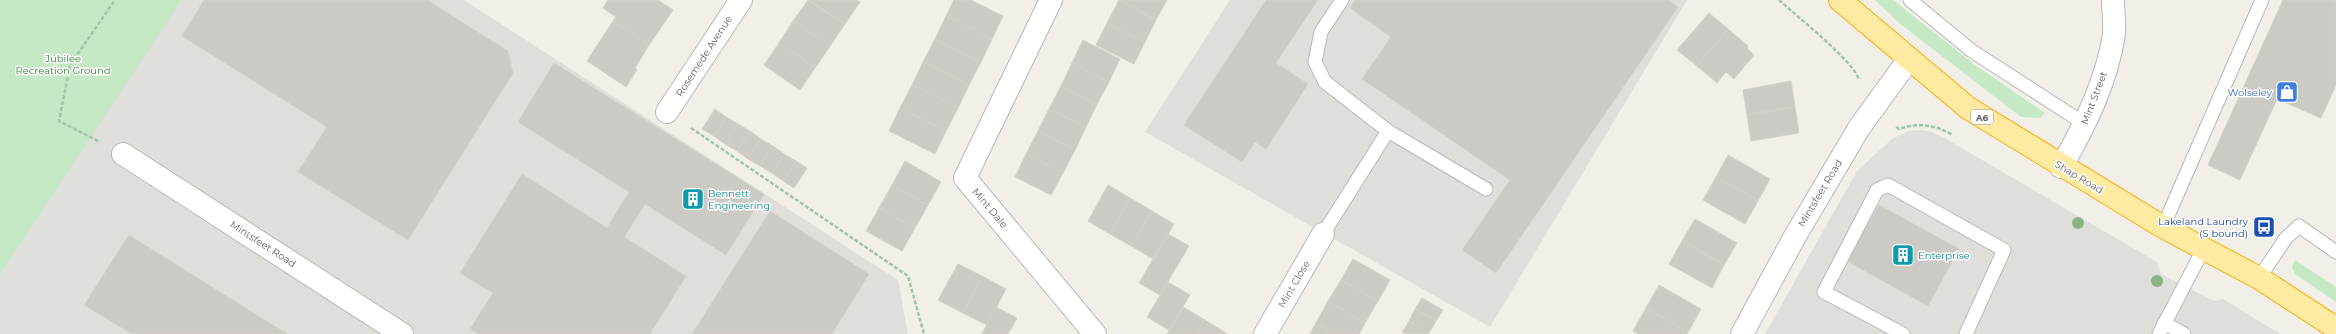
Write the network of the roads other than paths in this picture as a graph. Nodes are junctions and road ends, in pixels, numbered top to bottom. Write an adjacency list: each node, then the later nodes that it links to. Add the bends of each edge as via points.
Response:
1 (741, 0): 9 (street, Rosemede Avenue)
2 (1051, 0): 24 (street, Mint Dale, via 965,178)
3 (1342, 0): 11 (lane, via 1321,32 1315,62 1325,82)
4 (1840, 0): 8 (highway, Shap Road / A6)
5 (1910, 0): 10 (lane, via 1972,51)
6 (2113, 0): 10 (street, Mint Street, via 2114,33 2103,79)
7 (2262, 0): 15 (lane)
8 (1909, 59): 13 (highway, Shap Road / A6, via 1968,108); 22 (street, Mintsfeet Road, via 1859,128 1794,238)
9 (667, 112)
10 (2085, 124): 13 (street, Mint Street)
11 (1388, 132): 14 (lane); 16 (lane)
12 (123, 154): 23 (street, Mintsfeet Road)
13 (2061, 167): 15 (highway, Shap Road / A6)
14 (1486, 189)
15 (2163, 227): 17 (highway, Shap Road / A6)
16 (1323, 234): 25 (street, Mint Close)
17 (2204, 248): 19 (highway, Shap Road / A6); 21 (lane)
18 (2336, 252): 19 (lane, via 2299,226 2286,238)
19 (2259, 278): 20 (highway, Shap Road / A6)
20 (2336, 328)
21 (2161, 329): 28 (lane)
22 (1745, 333)
23 (402, 334)
24 (1095, 334)
25 (1265, 334)
26 (1903, 334): 27 (lane, via 1824,292 1877,190 1888,185 2004,250)
27 (1966, 334)
28 (2184, 334)

